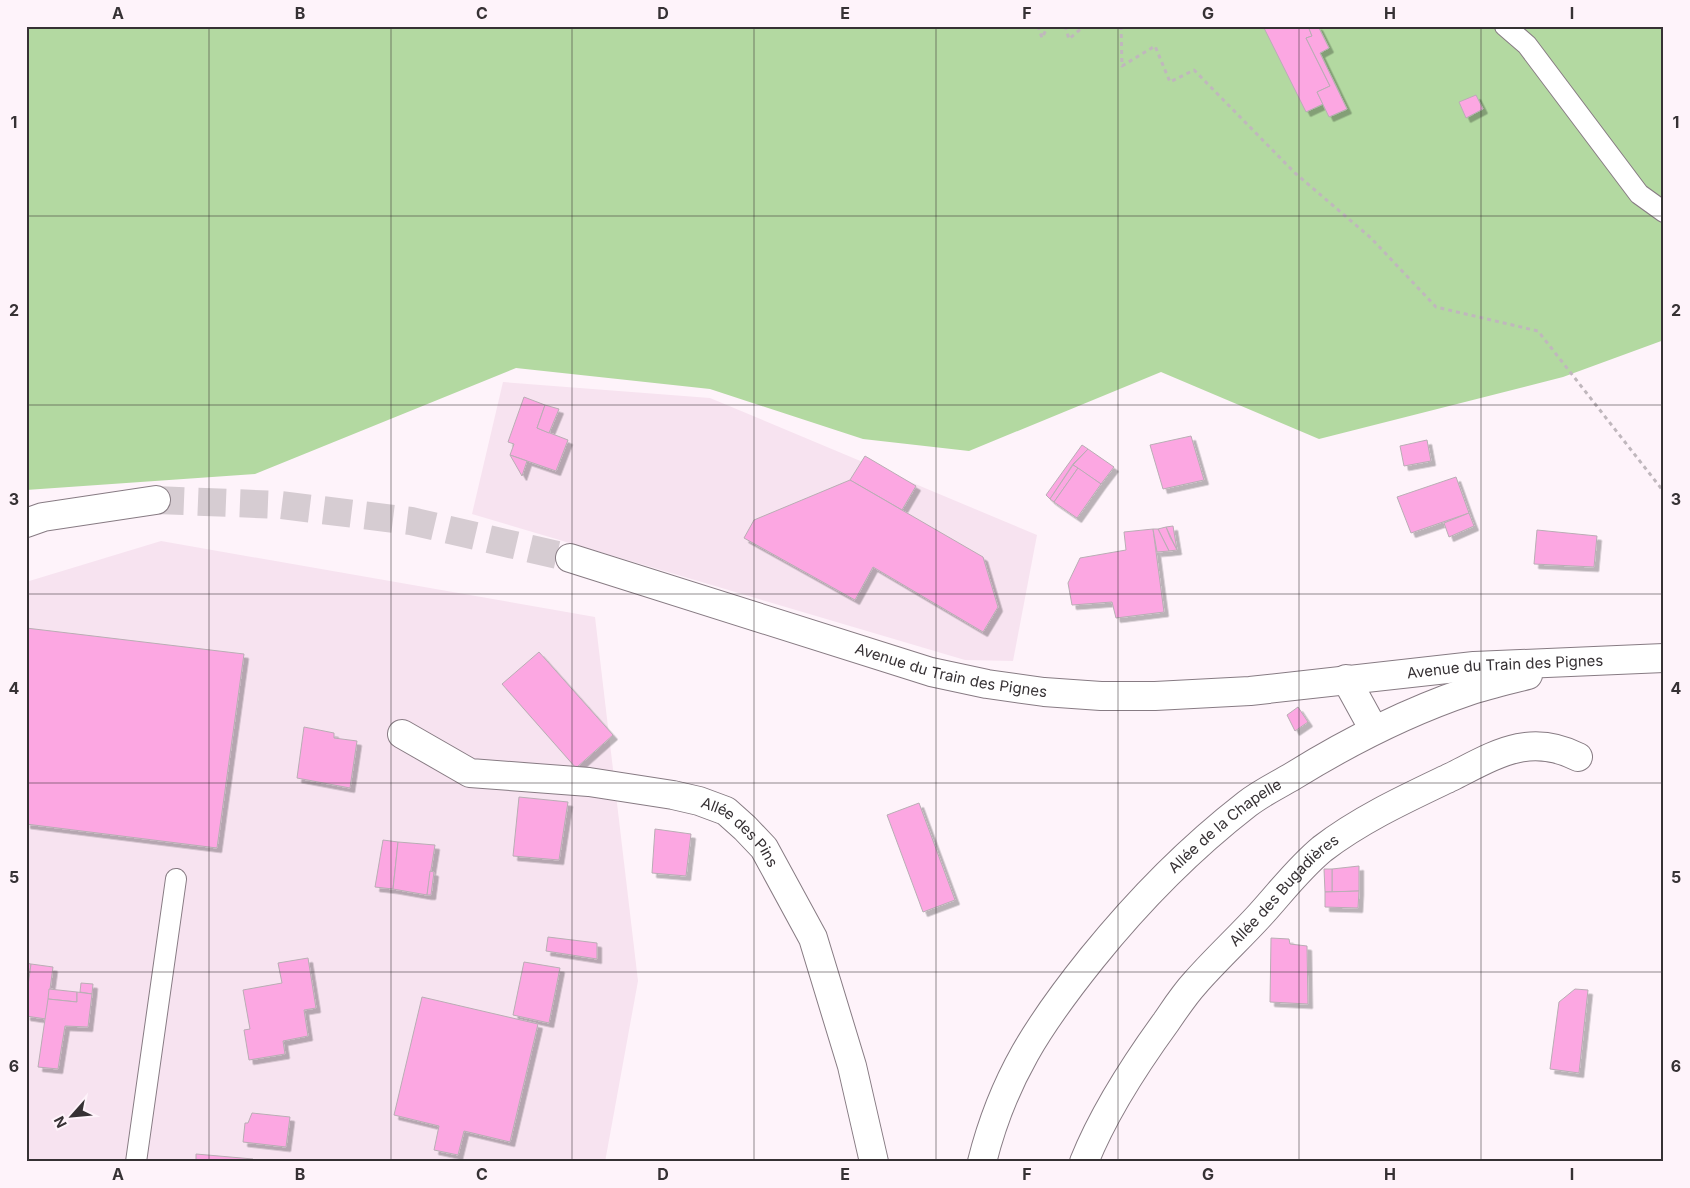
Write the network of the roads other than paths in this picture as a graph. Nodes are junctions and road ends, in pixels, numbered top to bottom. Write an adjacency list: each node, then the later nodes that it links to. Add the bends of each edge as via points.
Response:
1 (1505, 26): 2 (lane, via 1527,46 1639,194)
2 (1664, 212)
3 (156, 500): 4 (street, via 43,517)
4 (26, 523)
5 (570, 558): 8 (street, Avenue du Train des Pignes, via 931,672 987,684 1054,693 1155,696 1250,691)
6 (1664, 658): 7 (street, Avenue du Train des Pignes)
7 (1609, 660): 8 (street, Avenue du Train des Pignes, via 1474,666); 9 (street, Allée de la Chapelle, via 1533,674 1470,691)
8 (1346, 679): 9 (street)
9 (1374, 730): 15 (street, Allée de la Chapelle, via 1249,803 1192,850 1153,888 1070,985 1038,1030 998,1106)
10 (402, 734): 14 (street, Allée des Pins, via 470,773 589,782 673,795 726,811 745,828 764,848 813,938 852,1066)
11 (1578, 757): 16 (street, Allée des Bugadières, via 1563,749 1541,745 1511,749 1372,817 1322,850 1288,881 1261,914 1193,984 1141,1056 1095,1134)
12 (176, 879): 13 (lane)
13 (136, 1162)
14 (874, 1162)
15 (982, 1162)
16 (1084, 1162)

